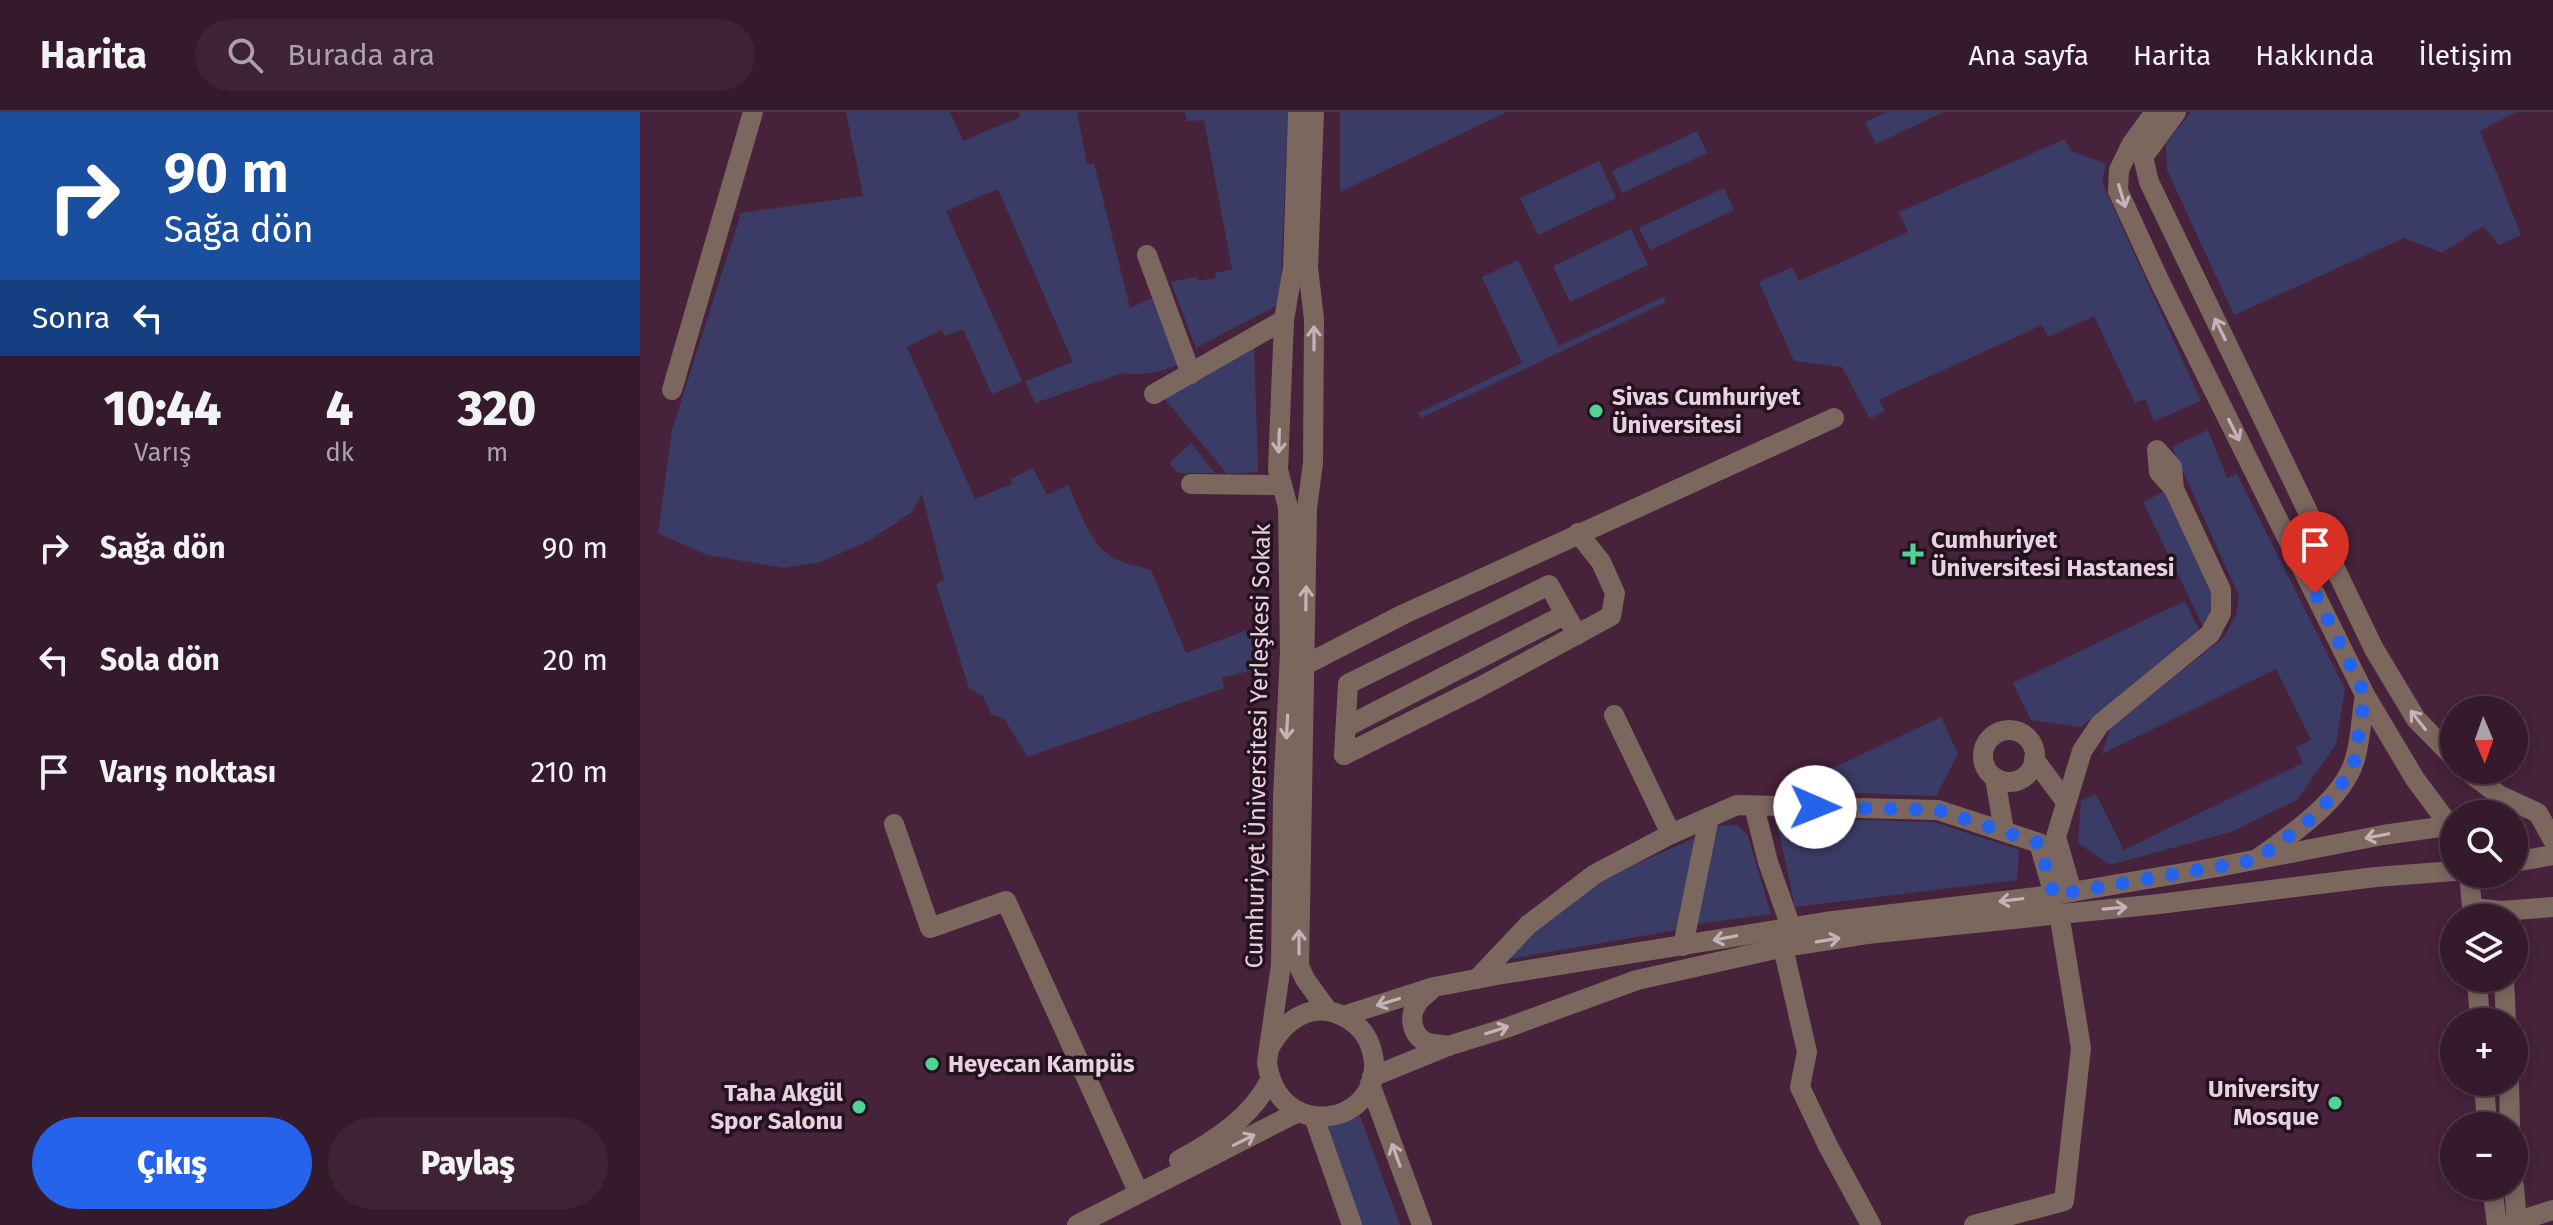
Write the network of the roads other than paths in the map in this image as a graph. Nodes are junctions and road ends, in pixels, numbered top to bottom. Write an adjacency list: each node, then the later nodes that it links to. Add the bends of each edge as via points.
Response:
1 (753, 112): 9 (street)
2 (1298, 112): 7 (street, Cumhuriyet Üniversitesi Yerleşkesi Sokak, via 1293,268)
3 (1314, 112): 18 (street, Cumhuriyet Üniversitesi Yerleşkesi Sokak, one-way to 3, via 1307,508 1313,463 1314,319 1308,268)
4 (2155, 112): 19 (street, one-way to 19, via 2119,170 2118,191)
5 (2176, 112): 22 (street, one-way to 5, via 2416,719 2374,649 2149,182 2143,157)
6 (1147, 255): 8 (street)
7 (1284, 320): 8 (street); 13 (street, Cumhuriyet Üniversitesi Yerleşkesi Sokak, one-way to 13)
8 (1191, 374): 10 (street)
9 (672, 390)
10 (1154, 394)
11 (1834, 418): 15 (street)
12 (1191, 484): 13 (street)
13 (1281, 485): 49 (street, Cumhuriyet Üniversitesi Yerleşkesi Sokak, one-way to 49, via 1288,507 1289,666 1281,965)
14 (2174, 489): 26 (street, via 2221,590 2219,621 2100,724 2082,751)
15 (1578, 533): 17 (street, via 1601,562 1615,593 1611,616); 18 (street)
16 (1564, 615): 17 (street); 21 (street); 21 (street, via 1549,585 1348,684)
17 (1577, 635): 21 (street, via 1344,755)
18 (1305, 665): 47 (street, Cumhuriyet Üniversitesi Yerleşkesi Sokak, one-way to 18, via 1299,966)
19 (2365, 695): 28 (street); 38 (street, via 2354,763 2336,793)
20 (1614, 715): 34 (street)
21 (1346, 727)
22 (2440, 744)
23 (2034, 759): 24 (street, via 2028,773 2016,781); 24 (street, via 2028,739 2001,731 1989,739 1983,753 1985,767); 26 (street)
24 (1995, 778): 33 (street)
25 (2484, 784): 29 (street)
26 (2066, 802): 40 (street, via 2056,837)
27 (1754, 806): 30 (street, via 1737,805); 33 (street, via 1938,810); 43 (street)
28 (2440, 812)
29 (2546, 813): 35 (street)
30 (1709, 818): 34 (street); 44 (street)
31 (894, 824): 53 (street, via 930,928 1006,901)
32 (2440, 830): 38 (street, one-way to 38, via 2383,835)
33 (2004, 831): 40 (street, via 2039,843)
34 (1671, 834): 45 (street, via 1595,874 1528,925)
35 (2553, 840)
36 (2553, 855): 37 (street)
37 (2528, 859)
38 (2256, 860): 40 (street)
39 (2440, 872): 40 (street, one-way to 39)
40 (2062, 900): 43 (street, via 1867,934); 63 (street, via 2081,1048 2064,1201)
41 (2553, 907): 42 (street)
42 (2528, 911)
43 (1784, 934): 44 (street, one-way to 44); 48 (street, one-way to 43); 62 (street, via 1807,1052 1800,1087)
44 (1683, 946): 45 (street)
45 (1477, 979): 46 (street)
46 (1434, 987): 47 (street, one-way to 47); 48 (street, via 1417,1002 1413,1028 1419,1038)
47 (1336, 1013): 49 (street, via 1310,1012 1293,1019); 51 (street, Cumhuriyet Üniversitesi Yerleşkesi Sokak, via 1367,1037 1373,1052)
48 (1448, 1046): 51 (street)
49 (1270, 1047): 50 (street, Cumhuriyet Üniversitesi Yerleşkesi Sokak)
50 (1270, 1080): 52 (street, via 1285,1103); 53 (street, via 1256,1105 1241,1118)
51 (1371, 1081): 52 (street, via 1348,1110 1332,1116); 61 (street, Cumhuriyet Üniversitesi Yerleşkesi Sokak, one-way to 51)
52 (1306, 1114): 57 (street, one-way to 52); 60 (street)
53 (1136, 1187): 57 (street)
54 (2497, 1200): 58 (street)
55 (2511, 1200): 58 (street)
56 (2553, 1210): 58 (street)
57 (1100, 1213): 59 (street)
58 (2506, 1224)
59 (1077, 1225)
60 (1352, 1225)
61 (1422, 1225)
62 (1871, 1225)
63 (1974, 1225)

